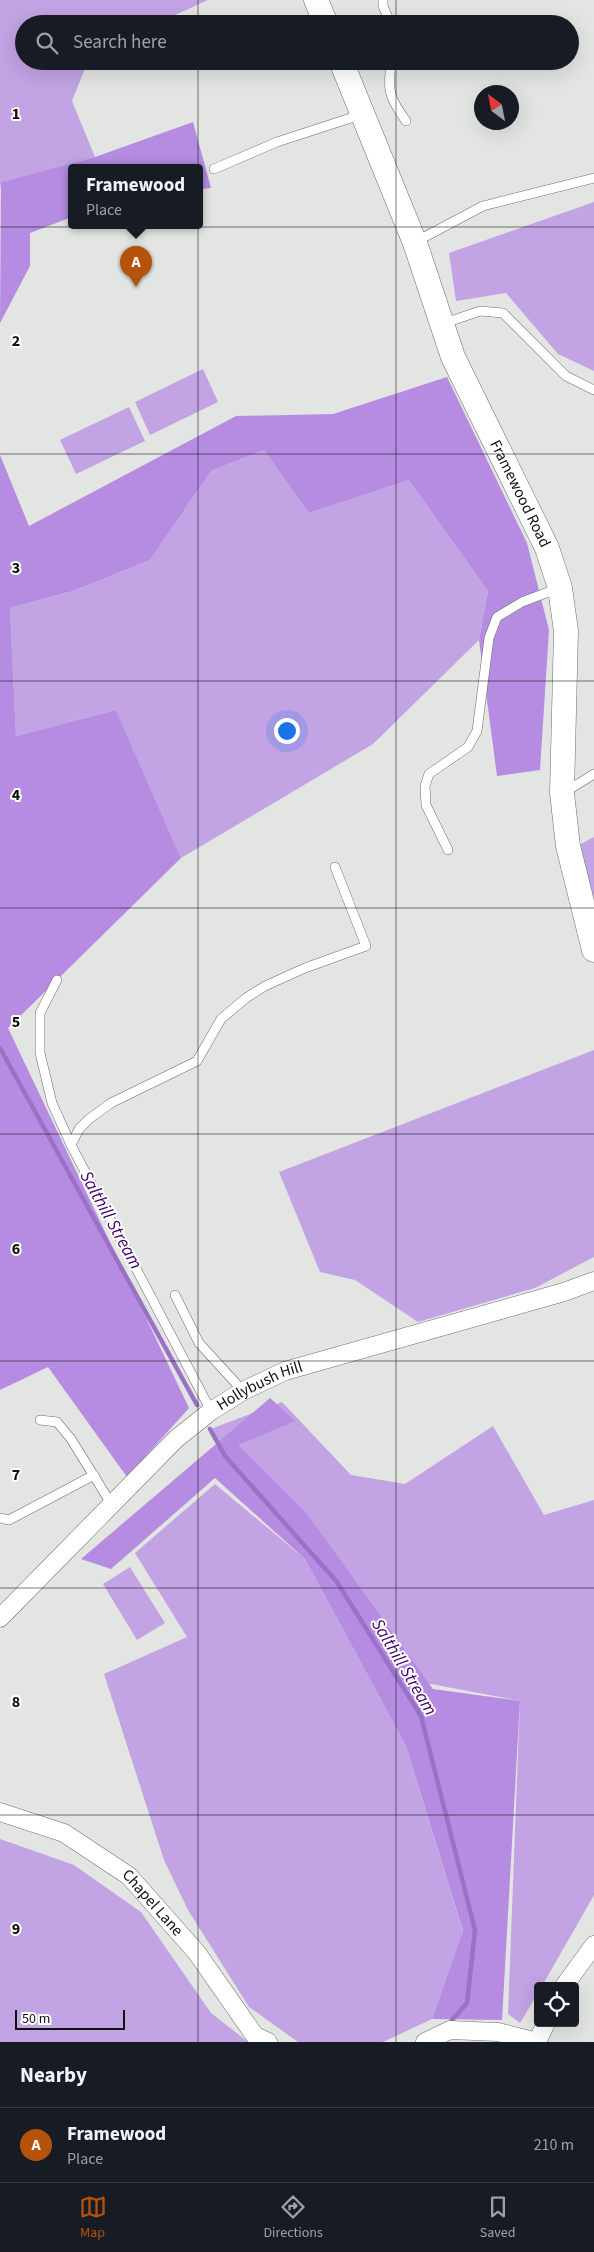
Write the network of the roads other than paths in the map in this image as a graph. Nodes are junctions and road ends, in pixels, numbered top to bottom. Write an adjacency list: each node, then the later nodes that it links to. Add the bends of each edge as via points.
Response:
1 (316, 0): 3 (street)
2 (383, 0): 4 (lane)
3 (322, 15)
4 (387, 15)
5 (345, 70): 7 (street, Framewood Road)
6 (391, 70): 8 (lane, via 390,96)
7 (363, 114): 9 (lane, via 277,142); 11 (street, Framewood Road)
8 (406, 121)
9 (214, 169)
10 (594, 178): 11 (lane, via 483,206)
11 (415, 243): 12 (street, Framewood Road)
12 (442, 324): 13 (lane, via 480,311 503,314 566,376); 14 (street, Framewood Road, via 453,357 547,548)
13 (594, 390)
14 (560, 588): 16 (street, Framewood Road, via 566,630); 17 (lane, via 522,602 498,617 489,638 477,731 468,747 429,774 425,786 426,805)
15 (594, 774): 16 (lane)
16 (562, 793): 19 (street, Framewood Road, via 568,846)
17 (448, 850)
18 (335, 867): 21 (lane, via 366,946 304,968 246,998 221,1019 197,1061 111,1103 79,1129)
19 (594, 950)
20 (56, 980): 21 (lane, via 40,1013 40,1053 52,1104)
21 (71, 1145): 25 (lane)
22 (594, 1281): 24 (street, Hollybush Hill, via 286,1371)
23 (175, 1295): 24 (lane, via 199,1343)
24 (243, 1392): 25 (street, Hollybush Hill)
25 (211, 1411): 28 (street, Hollybush Hill, via 176,1439)
26 (40, 1420): 27 (lane, via 57,1422)
27 (94, 1475): 28 (lane); 29 (lane, via 14,1518)
28 (113, 1505): 30 (street, Hollybush Hill)
29 (0, 1518)
30 (0, 1618)
31 (0, 1812): 35 (street, Chapel Lane, via 64,1833 129,1876 197,1953 255,2036)
32 (594, 1945): 33 (street)
33 (567, 1982)
34 (544, 2027): 37 (street)
35 (268, 2042)
36 (425, 2042): 37 (street, via 450,2030 498,2032)
37 (537, 2042)

